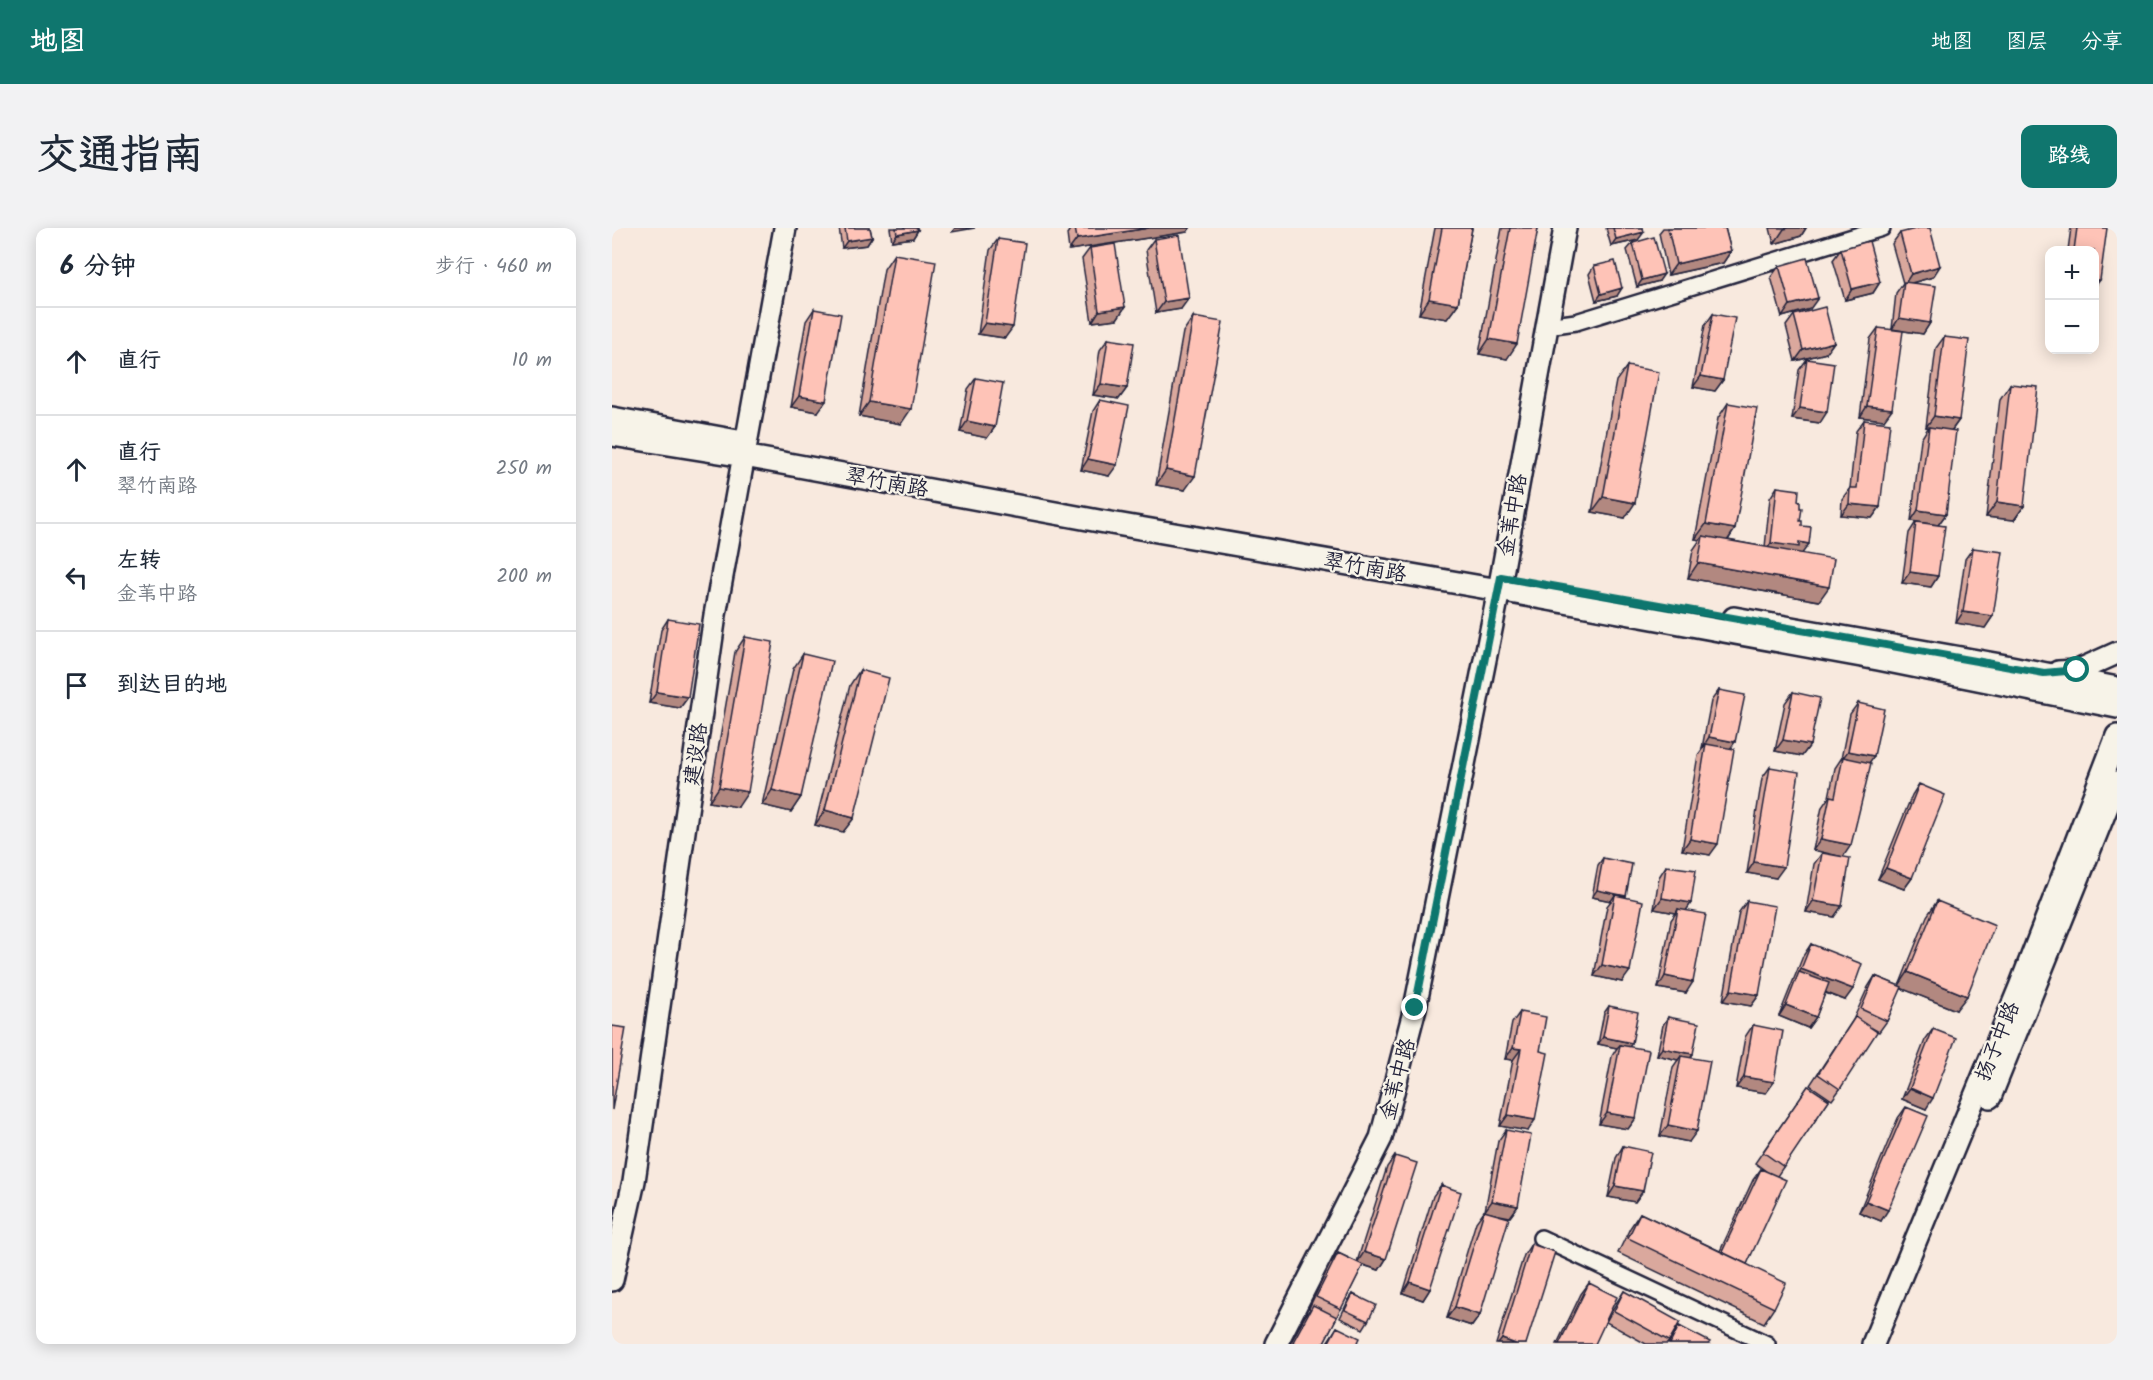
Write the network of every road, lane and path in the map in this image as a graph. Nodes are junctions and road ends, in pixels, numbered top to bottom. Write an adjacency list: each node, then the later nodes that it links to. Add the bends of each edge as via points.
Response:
1 (785, 228): 7 (main road, 建设路)
2 (1565, 228): 4 (main road, 金苇中路)
3 (1882, 228): 4 (street, via 1576,322)
4 (1547, 326): 8 (main road, 金苇中路)
5 (612, 418): 7 (main road, 翠竹南路)
6 (612, 435): 7 (main road, 翠竹南路)
7 (745, 449): 8 (main road, 翠竹南路, via 1111,523); 16 (main road, 建设路, via 715,615 634,1181)
8 (1500, 584): 10 (main road, 翠竹南路); 12 (main road, 翠竹南路); 17 (main road, 金苇中路, via 1415,1008 1381,1138)
9 (2117, 653): 10 (main road, via 2077,670)
10 (2044, 673): 11 (main road, 翠竹南路)
11 (2117, 688)
12 (2117, 707)
13 (2117, 736): 19 (main road, 扬子中路, via 2020,987)
14 (2117, 783): 20 (main road, 扬子中路)
15 (1541, 1238): 18 (street)
16 (612, 1280)
17 (1276, 1344)
18 (1767, 1344)
19 (1873, 1344)
20 (1887, 1344)

